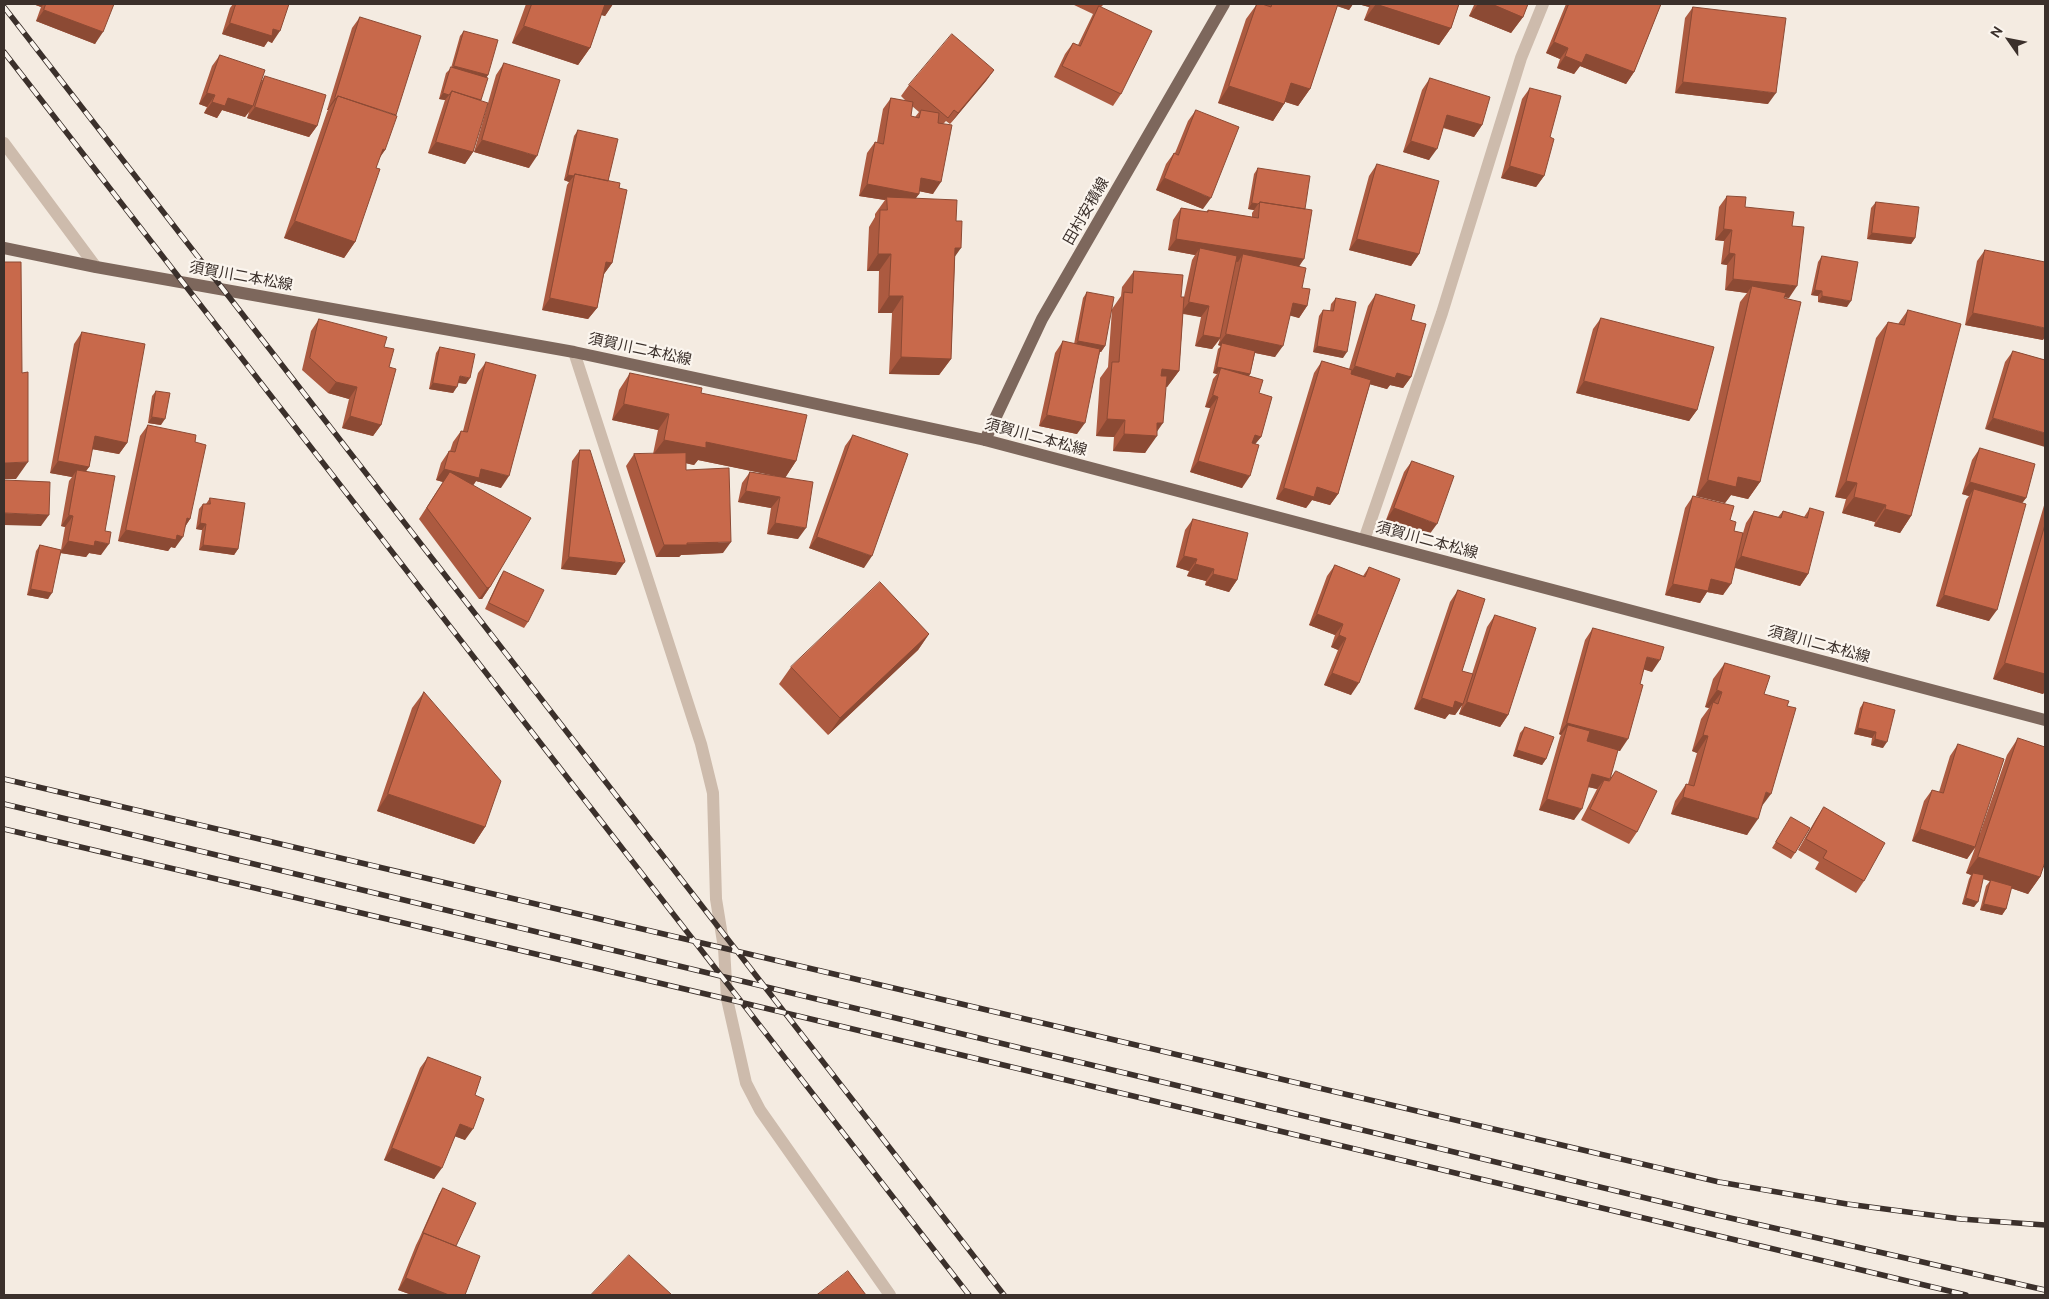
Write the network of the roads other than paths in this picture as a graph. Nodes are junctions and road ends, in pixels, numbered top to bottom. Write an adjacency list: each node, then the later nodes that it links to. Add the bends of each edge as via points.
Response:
1 (1224, 4): 7 (main road, 田村安積線, via 1042,319)
2 (1543, 4): 8 (street, via 1521,58 1442,313)
3 (4, 143): 5 (street)
4 (4, 248): 5 (main road, 須賀川二本松線)
5 (96, 266): 6 (main road, 須賀川二本松線)
6 (574, 352): 7 (main road, 須賀川二本松線); 10 (street, via 703,752 713,793 716,899 724,948 727,999 746,1083 760,1110)
7 (985, 440): 8 (main road, 須賀川二本松線)
8 (1364, 540): 9 (main road, 須賀川二本松線)
9 (2045, 720)
10 (890, 1295)

